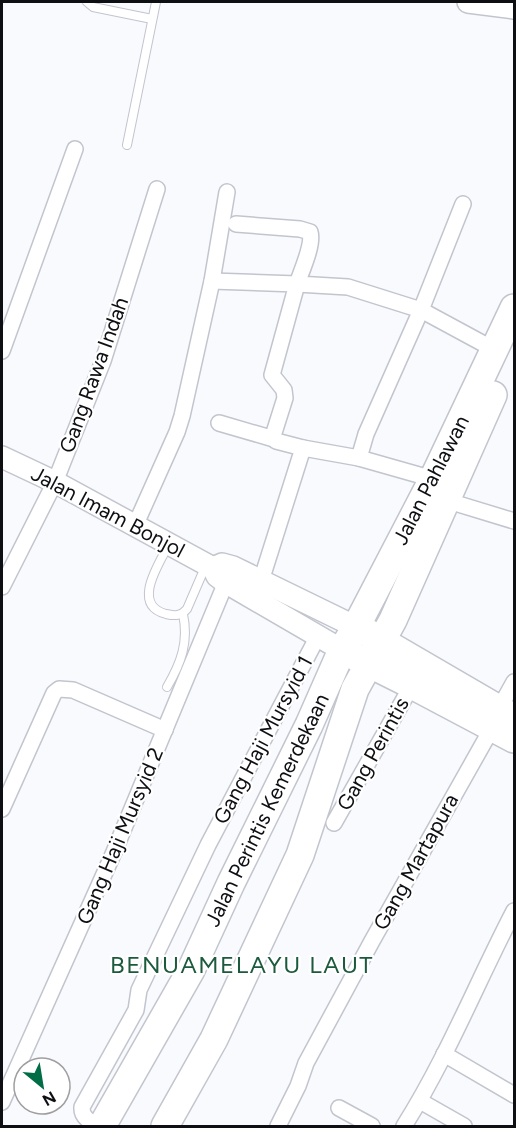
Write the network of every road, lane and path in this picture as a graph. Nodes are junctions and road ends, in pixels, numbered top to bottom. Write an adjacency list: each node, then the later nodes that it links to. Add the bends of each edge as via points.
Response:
1 (87, 2): 6 (lane, via 93,7)
2 (156, 2): 6 (lane)
3 (468, 2): 4 (main road)
4 (489, 3): 5 (main road)
5 (514, 8)
6 (153, 19): 7 (lane)
7 (127, 145)
8 (75, 149): 18 (street)
9 (157, 189): 24 (street, Gang Rawa Indah, via 103,361)
10 (227, 192): 13 (street)
11 (463, 204): 16 (street)
12 (236, 224): 14 (street, via 310,232 312,237)
13 (212, 281): 14 (street); 27 (street, via 177,432)
14 (297, 284): 16 (street, via 348,287); 20 (street, via 273,375 285,398)
15 (514, 308): 17 (highway, Jalan Pahlawan)
16 (421, 310): 17 (street); 23 (street)
17 (505, 349): 25 (highway, Jalan Pahlawan)
18 (2, 351)
19 (219, 423): 20 (street)
20 (274, 439): 21 (street)
21 (303, 448): 23 (street); 30 (street)
22 (2, 457): 24 (main road, Jalan Imam Bonjol)
23 (359, 458): 25 (street)
24 (55, 482): 27 (main road, Jalan Imam Bonjol); 31 (street, Gang Rawa Indah)
25 (439, 489): 26 (street); 33 (highway, Jalan Pahlawan); 35 (highway, Jalan Pahlawan)
26 (514, 521)
27 (135, 526): 28 (main road, Jalan Imam Bonjol)
28 (169, 544): 29 (main road, Jalan Imam Bonjol); 32 (lane, via 152,577 149,598 159,612)
29 (219, 570): 30 (main road, Jalan Imam Bonjol); 32 (lane); 34 (main road, Jalan Imam Bonjol); 42 (street, Gang Haji Mursyid 2)
30 (261, 580): 33 (main road, Jalan Imam Bonjol)
31 (2, 587)
32 (183, 614): 40 (lane, via 184,652)
33 (356, 627): 35 (highway); 36 (highway, Jalan Pahlawan)
34 (318, 636): 36 (main road, Jalan Imam Bonjol); 51 (street, Gang Haji Mursyid 1, via 208,844 139,990 136,1010 82,1107 84,1117)
35 (382, 641): 37 (highway, Jalan Pahlawan); 41 (highway)
36 (342, 650): 37 (highway); 51 (highway, Jalan Perintis Kemerdekaan, via 191,970)
37 (369, 665): 39 (highway); 52 (highway, Jalan Perintis Kemerdekaan, via 355,689 300,855 214,1039)
38 (514, 682): 41 (street, Gang Martapura)
39 (411, 684): 41 (highway); 44 (street, Gang Perintis)
40 (167, 687)
41 (505, 724): 53 (street, Gang Martapura, via 366,951)
42 (165, 730): 43 (street, via 73,690 59,689); 49 (street, Gang Haji Mursyid 2)
43 (2, 808)
44 (334, 823)
45 (514, 911): 46 (street)
46 (444, 1054): 47 (street); 48 (street)
47 (514, 1095)
48 (420, 1101): 55 (street); 56 (street)
49 (2, 1102)
50 (339, 1108): 54 (street)
51 (101, 1126)
52 (165, 1126)
53 (278, 1126)
54 (372, 1126)
55 (404, 1126)
56 (464, 1126)

